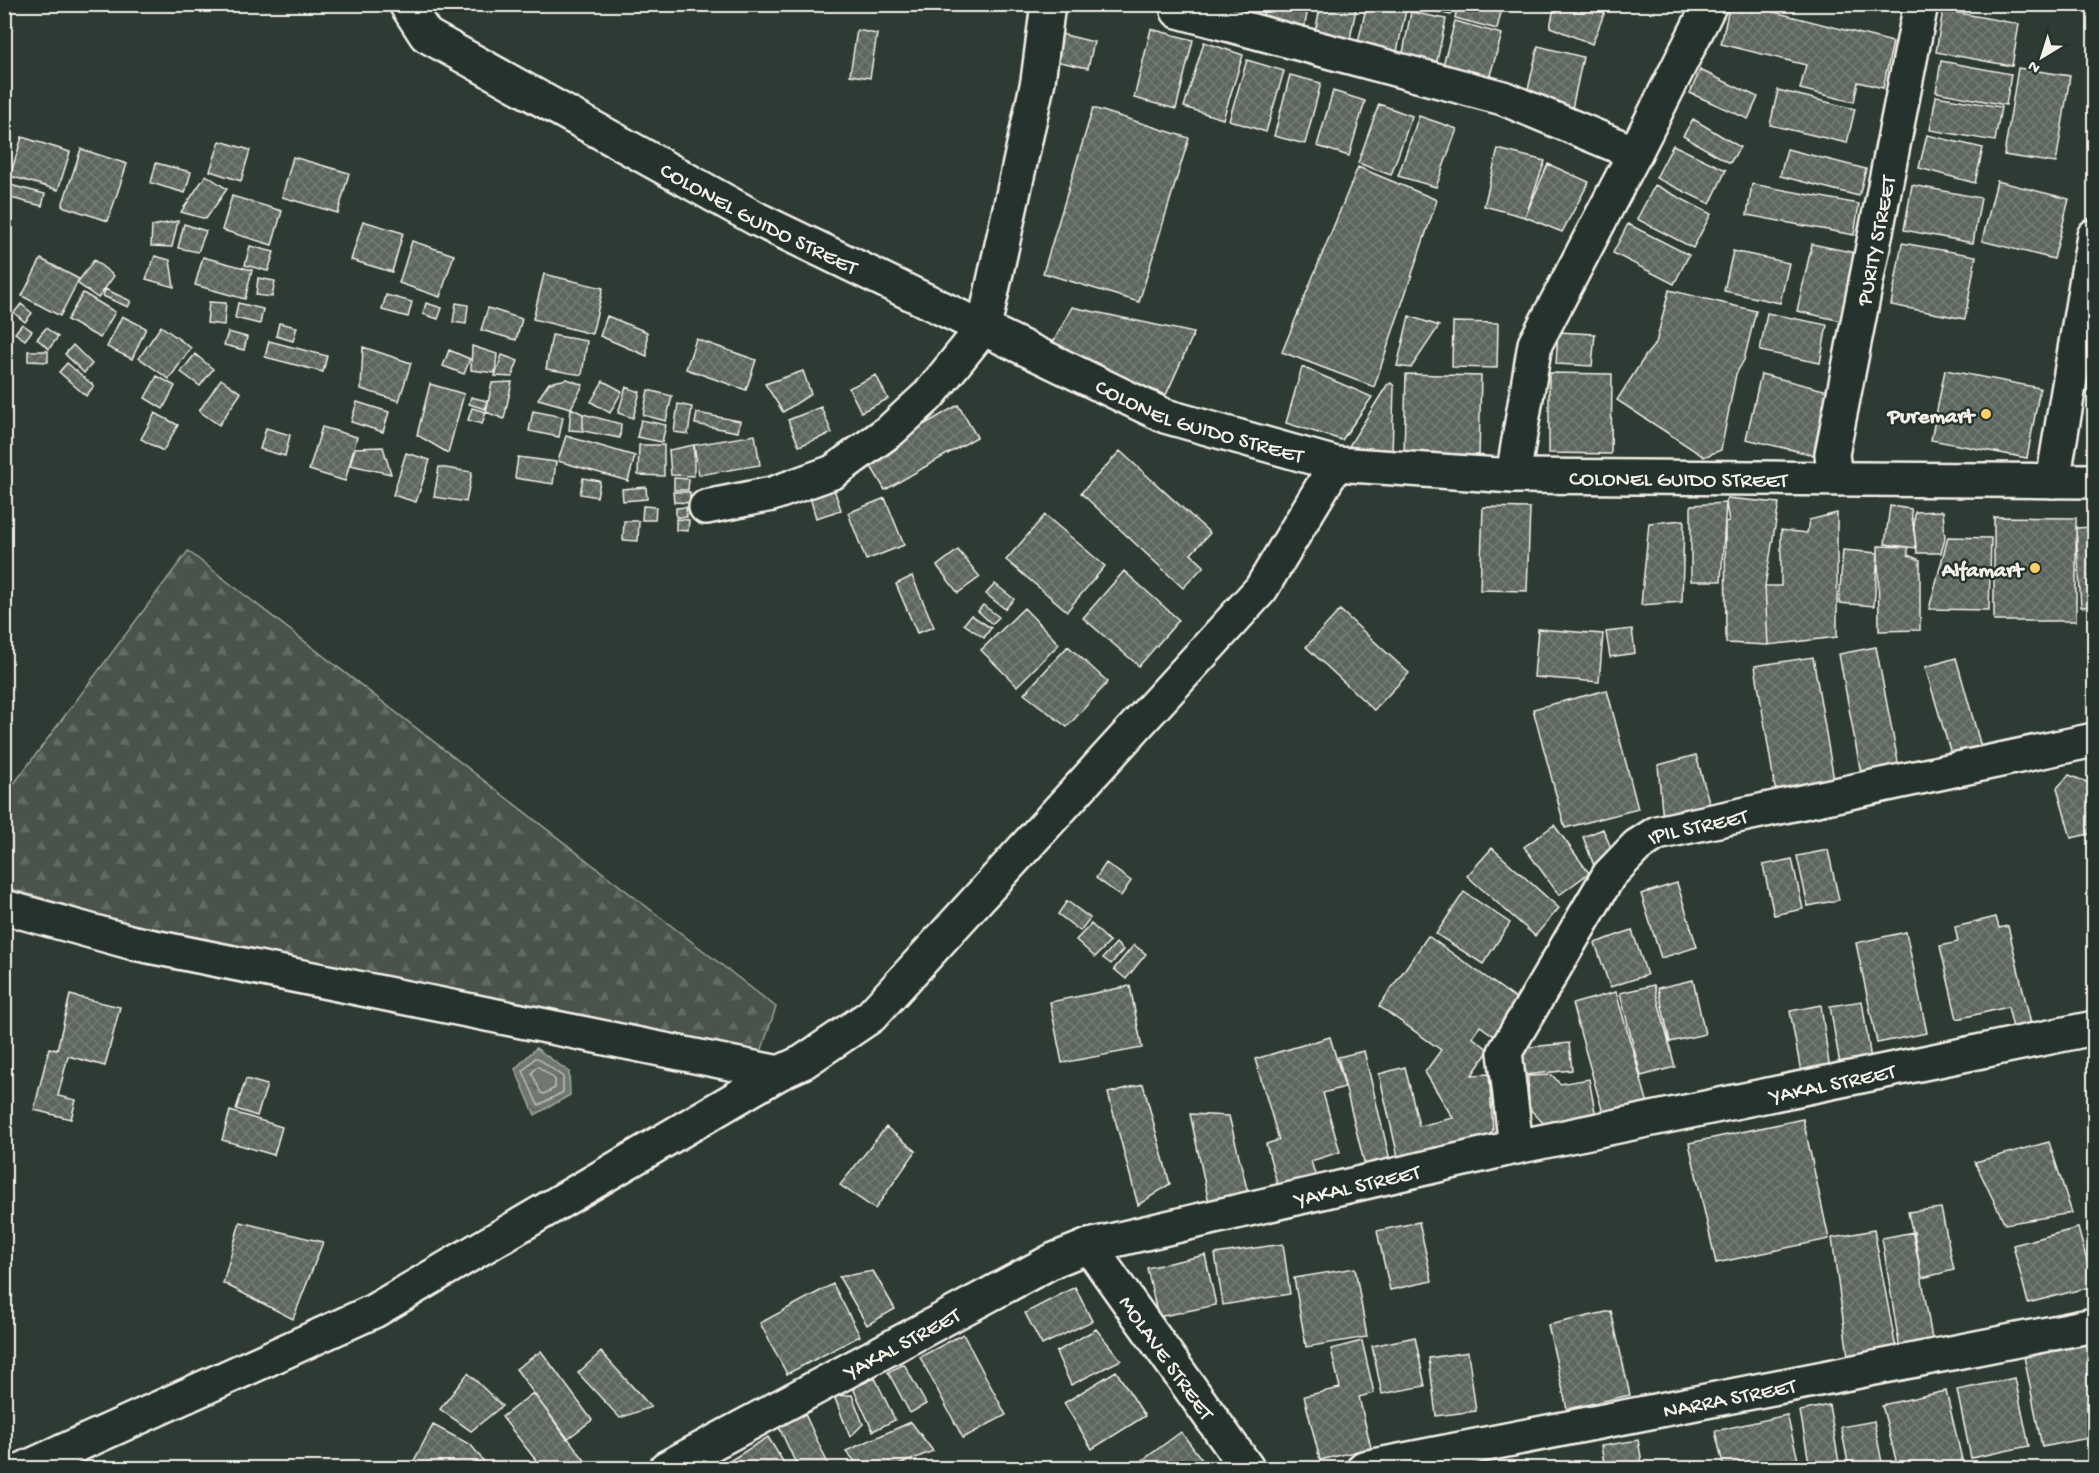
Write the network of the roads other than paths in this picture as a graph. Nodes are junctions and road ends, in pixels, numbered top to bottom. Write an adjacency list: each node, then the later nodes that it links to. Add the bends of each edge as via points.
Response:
1 (406, 4): 8 (street, COLONEL GUIDO STREET, via 426,35 757,219)
2 (1048, 4): 8 (street, via 1038,81)
3 (1181, 4): 6 (street, via 1178,11 1503,98)
4 (1710, 4): 6 (street)
5 (1921, 4): 11 (street, PURITY STREET, via 1832,454)
6 (1635, 153): 10 (street, via 1535,344)
7 (2094, 236): 12 (street)
8 (984, 327): 9 (street, COLONEL GUIDO STREET, via 1165,416); 14 (street, via 929,395 891,430 833,472 772,494)
9 (1336, 464): 10 (street, COLONEL GUIDO STREET); 18 (street, via 1261,588 871,1016 803,1062)
10 (1513, 476): 11 (street, COLONEL GUIDO STREET)
11 (1835, 478): 12 (street, COLONEL GUIDO STREET)
12 (2053, 481): 13 (street, COLONEL GUIDO STREET)
13 (2094, 481)
14 (706, 507)
15 (2094, 740): 19 (street, IPIL STREET, via 1657,833 1637,846 1609,875 1505,1052)
16 (4, 907): 18 (street, via 134,942)
17 (2094, 1028): 19 (street, YAKAL STREET)
18 (779, 1073): 22 (street, via 374,1311)
19 (1516, 1147): 20 (street, YAKAL STREET)
20 (1089, 1246): 23 (street, YAKAL STREET, via 1054,1260); 24 (street, MOLAVE STREET)
21 (2094, 1325): 25 (street, NARRA STREET)
22 (26, 1468)
23 (666, 1468)
24 (1247, 1468)
25 (1364, 1468)

